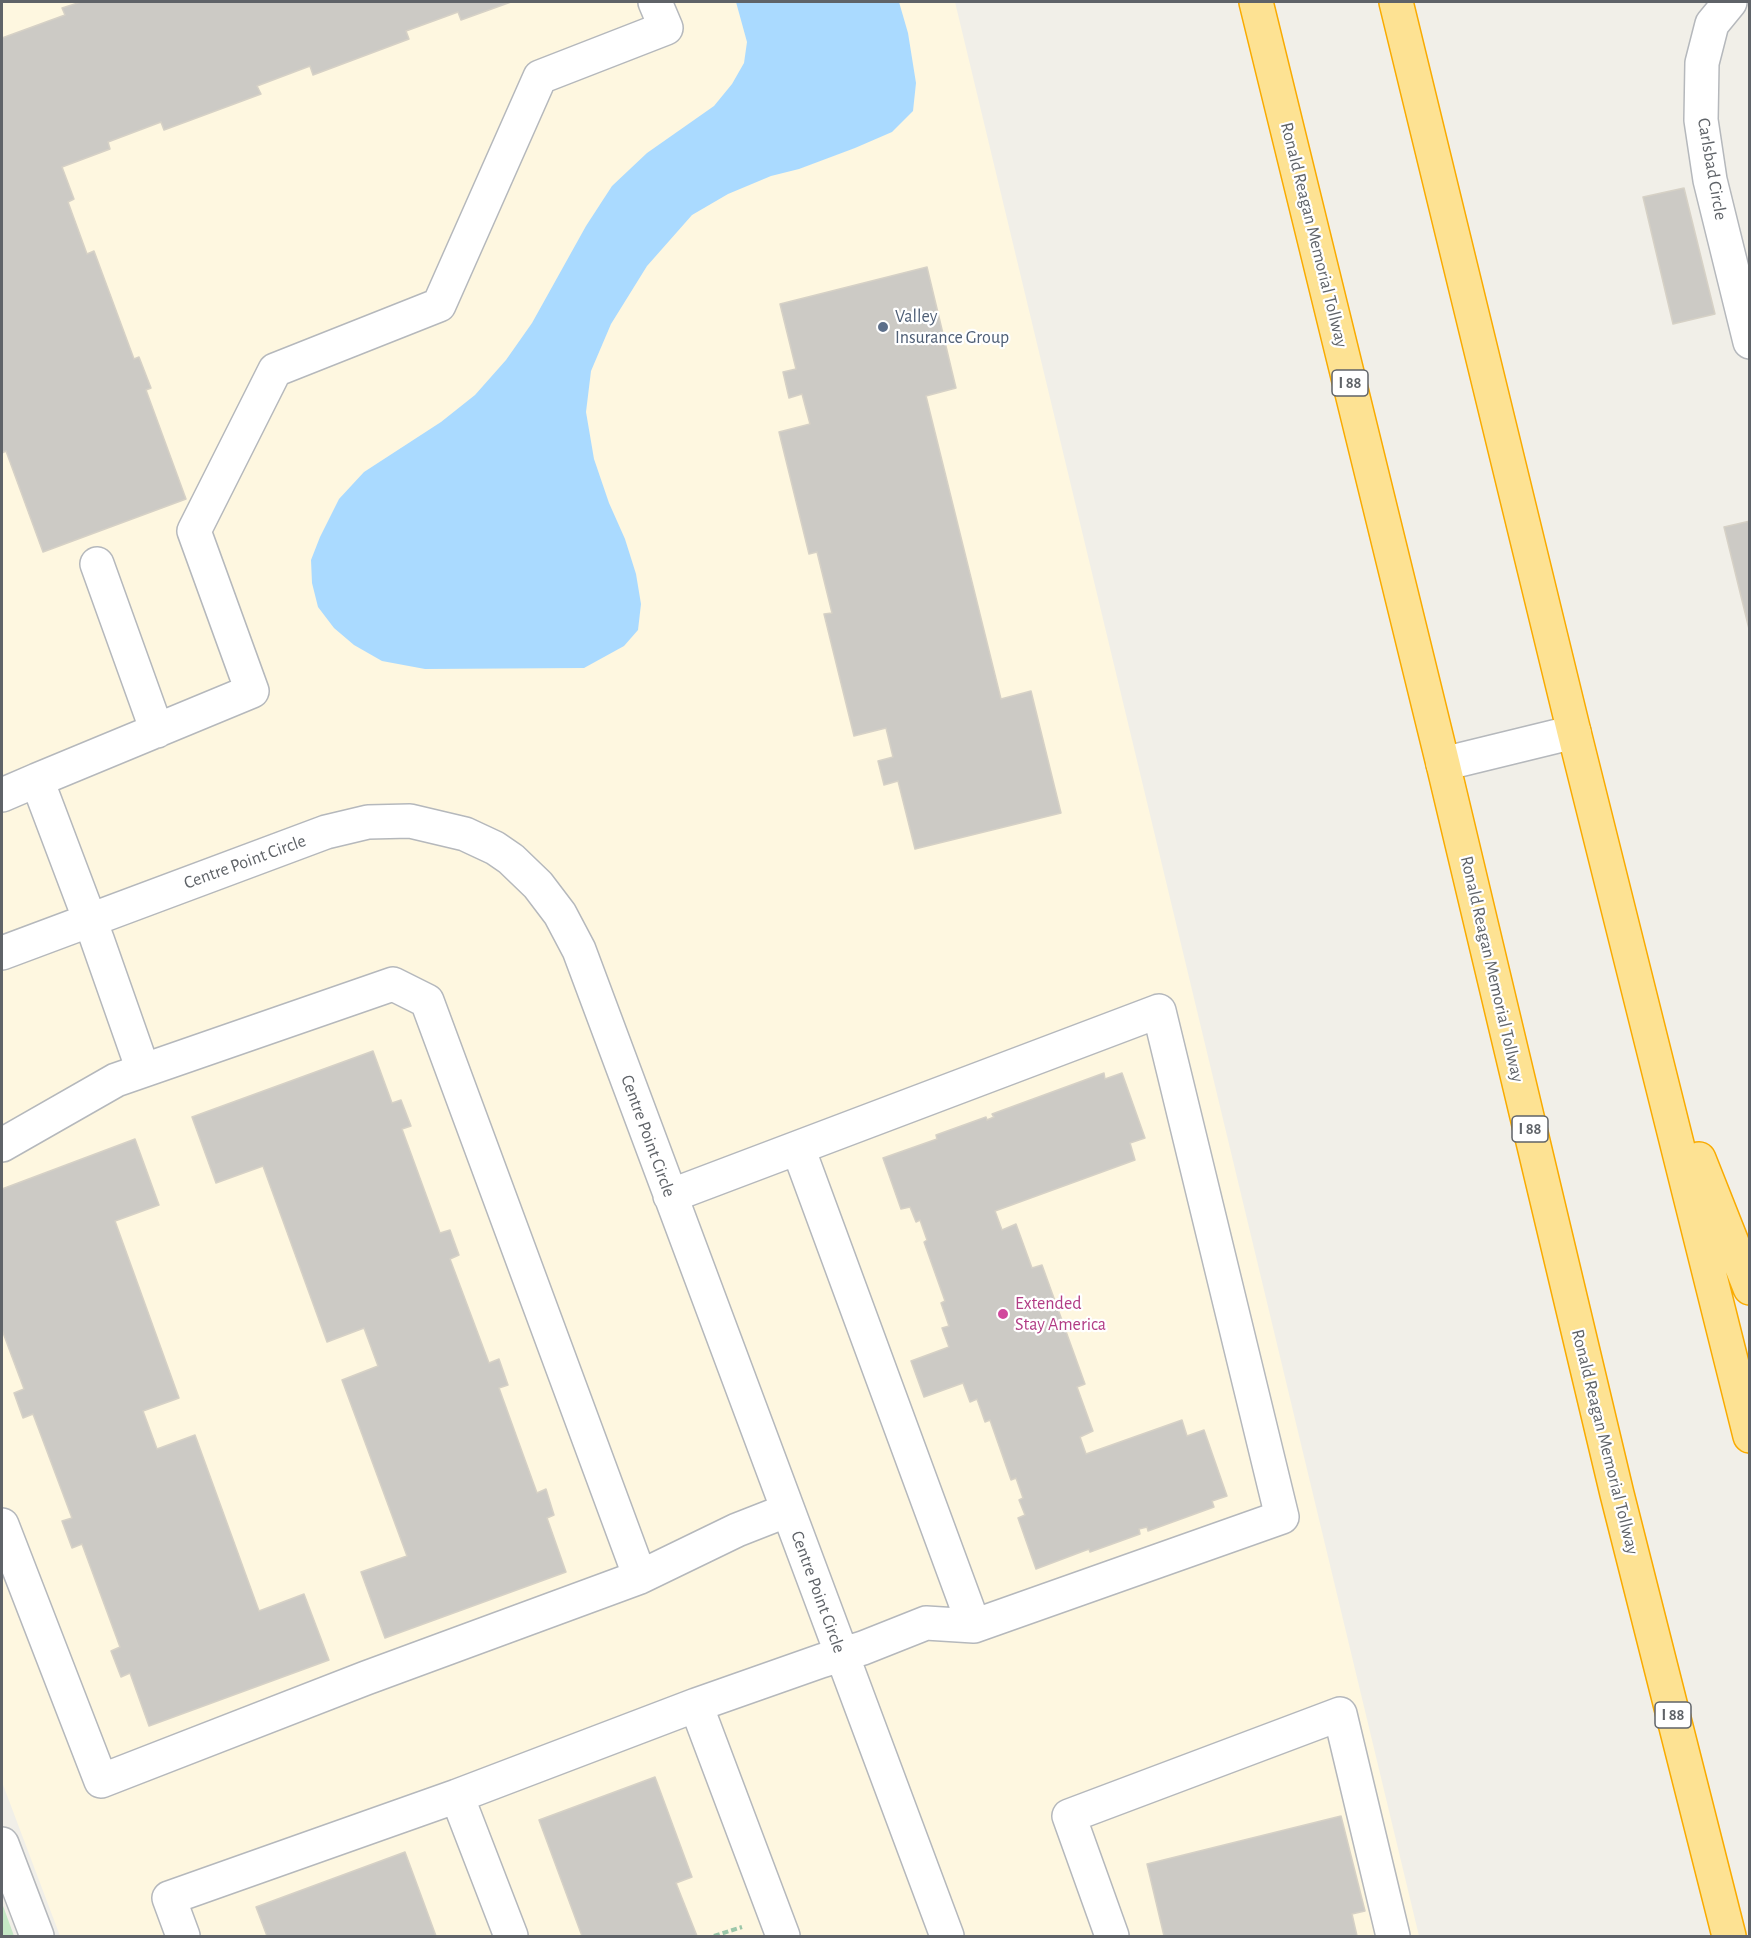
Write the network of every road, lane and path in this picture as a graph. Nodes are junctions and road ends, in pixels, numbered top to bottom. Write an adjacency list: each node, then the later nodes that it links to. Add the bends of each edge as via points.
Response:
1 (655, 2): 7 (street, via 666,28 540,77 439,305 275,370 194,531 252,691)
2 (1256, 2): 9 (highway, Ronald Reagan Memorial Tollway / I 88)
3 (1396, 2): 8 (highway)
4 (1730, 2): 5 (street, Carlsbad Circle, via 1712,24 1702,63 1701,120 1710,180)
5 (1749, 342)
6 (97, 564): 7 (street)
7 (157, 730): 10 (street)
8 (1574, 732): 9 (street); 14 (highway)
9 (1443, 764): 38 (highway, Ronald Reagan Memorial Tollway / I 88, via 1614,1482)
10 (37, 780): 11 (street); 12 (street)
11 (2, 795)
12 (90, 920): 13 (street, Centre Point Circle); 15 (street); 18 (street, Centre Point Circle, via 348,825 410,821 480,840 511,860 538,885 571,933)
13 (2, 953)
14 (1650, 1035): 19 (highway); 20 (highway)
15 (143, 1070): 16 (street, via 116,1080); 23 (street, via 393,984 427,1001)
16 (2, 1145)
17 (798, 1148): 18 (street); 24 (street); 24 (street, via 1159,1011 1282,1517)
18 (670, 1196): 21 (street, Centre Point Circle)
19 (1749, 1288)
20 (1749, 1436)
21 (788, 1510): 23 (street); 25 (street, Centre Point Circle)
22 (2, 1525): 23 (street, via 101,1781)
23 (640, 1577)
24 (974, 1626): 25 (street, via 926,1623)
25 (842, 1653): 26 (street); 35 (street, Centre Point Circle)
26 (696, 1705): 27 (street); 34 (street)
27 (457, 1796): 31 (street, via 169,1898); 32 (street)
28 (2, 1844): 30 (street)
29 (750, 1924): 33 (path)
30 (37, 1936)
31 (183, 1936)
32 (511, 1936)
33 (714, 1936)
34 (783, 1936)
35 (947, 1936)
36 (1112, 1936): 37 (street, via 1068,1816 1340,1714)
37 (1393, 1936)
38 (1729, 1936)

